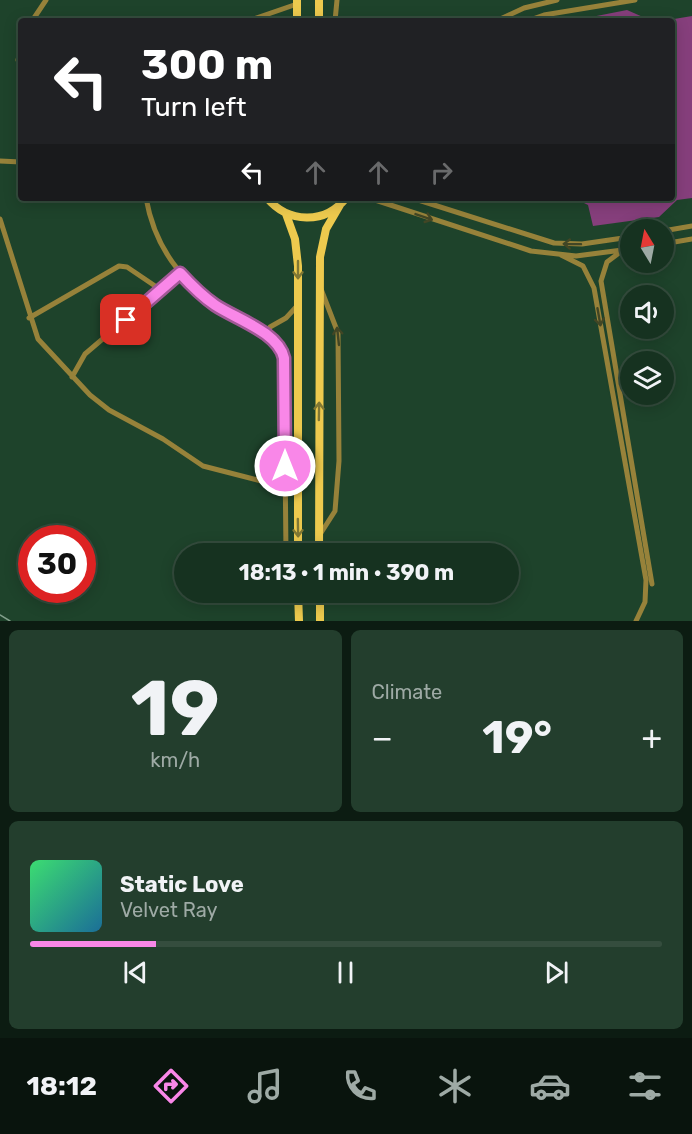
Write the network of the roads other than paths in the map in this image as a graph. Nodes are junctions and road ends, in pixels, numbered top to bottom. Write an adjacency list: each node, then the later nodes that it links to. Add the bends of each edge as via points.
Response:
1 (46, 0): 10 (street)
2 (279, 0): 9 (street)
3 (319, 0): 13 (main road)
4 (337, 0): 14 (street)
5 (557, 0): 8 (street)
6 (635, 0): 16 (street)
7 (297, 2): 9 (street); 12 (main road)
8 (534, 2): 15 (street)
9 (279, 9): 11 (street)
10 (34, 18)
11 (256, 18)
12 (297, 18)
13 (319, 18)
14 (335, 18)
15 (502, 18)
16 (536, 18)
17 (0, 161): 18 (street)
18 (18, 162)
19 (147, 201): 35 (street, via 159,242)
20 (271, 201): 25 (main road)
21 (343, 201): 24 (main road)
22 (378, 201): 34 (street, one-way to 34, via 517,248)
23 (421, 201): 29 (street, one-way to 23, via 554,243)
24 (340, 205): 25 (main road, via 314,218); 36 (main road, via 322,242)
25 (286, 214): 38 (main road, one-way to 38, via 297,252)
26 (0, 219): 39 (street)
27 (692, 226): 28 (street)
28 (674, 229)
29 (620, 238)
30 (692, 239): 31 (street)
31 (674, 242)
32 (620, 250): 34 (street)
33 (620, 252): 42 (street, via 607,262 601,281)
34 (561, 255): 43 (street, one-way to 43, via 583,266 593,282)
35 (180, 273): 37 (street); 40 (street, via 215,305)
36 (320, 286): 46 (main road, one-way to 36); 46 (street, one-way to 36, via 335,511 339,461 338,333)
37 (161, 290): 39 (street, via 127,267 119,266); 41 (street, via 85,354)
38 (298, 304): 40 (street); 48 (main road, one-way to 48)
39 (29, 318): 41 (street, via 41,345)
40 (267, 334): 45 (street, via 281,348 284,358)
41 (72, 377): 45 (street, via 109,410 199,464)
42 (626, 427): 43 (street); 44 (street)
43 (619, 428): 44 (street)
44 (625, 441): 50 (street); 55 (street, via 646,580 645,602)
45 (285, 487): 47 (street)
46 (319, 536): 49 (main road)
47 (286, 543)
48 (298, 543)
49 (319, 543)
50 (652, 584)
51 (298, 603): 53 (main road)
52 (320, 603): 54 (main road)
53 (299, 621)
54 (320, 621)
55 (636, 621)

